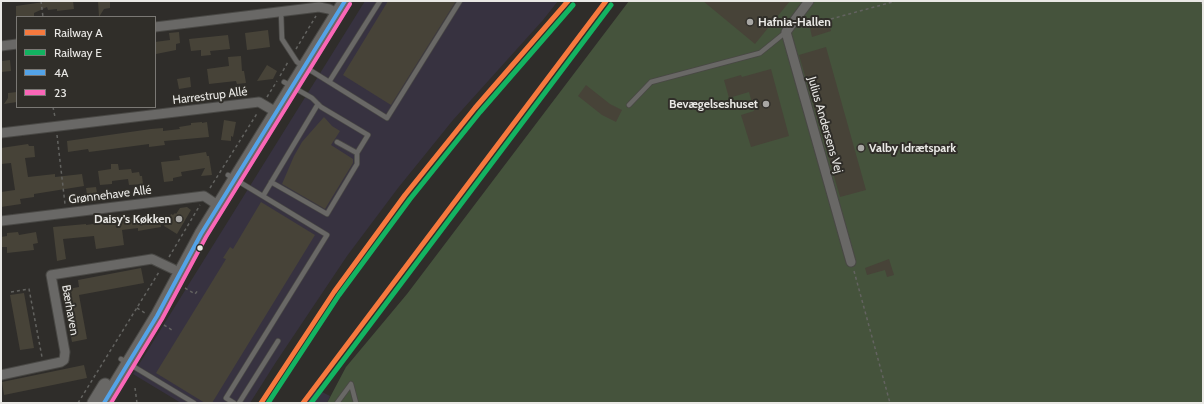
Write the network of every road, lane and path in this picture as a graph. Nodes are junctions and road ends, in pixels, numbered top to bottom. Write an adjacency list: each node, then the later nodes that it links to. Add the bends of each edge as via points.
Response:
1 (41, 1): 11 (path)
2 (345, 1): 9 (main road)
3 (380, 1): 17 (lane)
4 (460, 1): 17 (lane, via 387,118)
5 (809, 1): 13 (street)
6 (896, 1): 13 (path)
7 (1201, 1): 8 (path)
8 (1203, 7)
9 (333, 8): 10 (street, via 319,7); 16 (main road)
10 (281, 12): 12 (street); 16 (lane, via 282,39)
11 (43, 16)
12 (156, 27)
13 (786, 32): 20 (lane, via 760,53 651,82); 33 (street, Julius Andersens Vej)
14 (16, 44): 15 (street)
15 (1, 46)
16 (300, 65): 17 (lane); 18 (main road)
17 (329, 82)
18 (288, 84): 19 (lane); 22 (main road)
19 (318, 104): 26 (lane, via 368,135); 28 (lane)
20 (629, 105)
21 (53, 108): 23 (path)
22 (273, 110): 23 (street, Harrestrup Allé, via 259,102); 27 (main road)
23 (56, 126): 24 (street, Harrestrup Allé); 31 (path)
24 (1, 133)
25 (337, 142): 26 (lane)
26 (357, 154): 28 (lane, via 357,164 326,214)
27 (232, 177): 29 (lane); 30 (main road)
28 (271, 182): 29 (lane)
29 (263, 196): 42 (lane, via 327,236)
30 (215, 203): 31 (street, Grønnehave Allé, via 204,196); 34 (main road, via 182,252)
31 (66, 213): 32 (street, Grønnehave Allé)
32 (1, 221)
33 (851, 262): 51 (path)
34 (174, 275): 35 (path, via 195,294); 38 (main road, via 161,292); 39 (street, Bærhaven, via 152,259 51,275 65,356 61,362)
35 (199, 289)
36 (11, 292): 39 (path, via 29,289 42,356)
37 (278, 341): 48 (lane)
38 (125, 361): 43 (main road); 44 (main road); 46 (lane)
39 (37, 367): 40 (street, Bærhaven)
40 (1, 375)
41 (135, 388): 45 (path)
42 (225, 401): 47 (lane)
43 (94, 403)
44 (104, 403)
45 (137, 403)
46 (194, 403)
47 (234, 403)
48 (239, 403)
49 (337, 403): 50 (lane, via 351,384)
50 (356, 403)
51 (890, 403)

